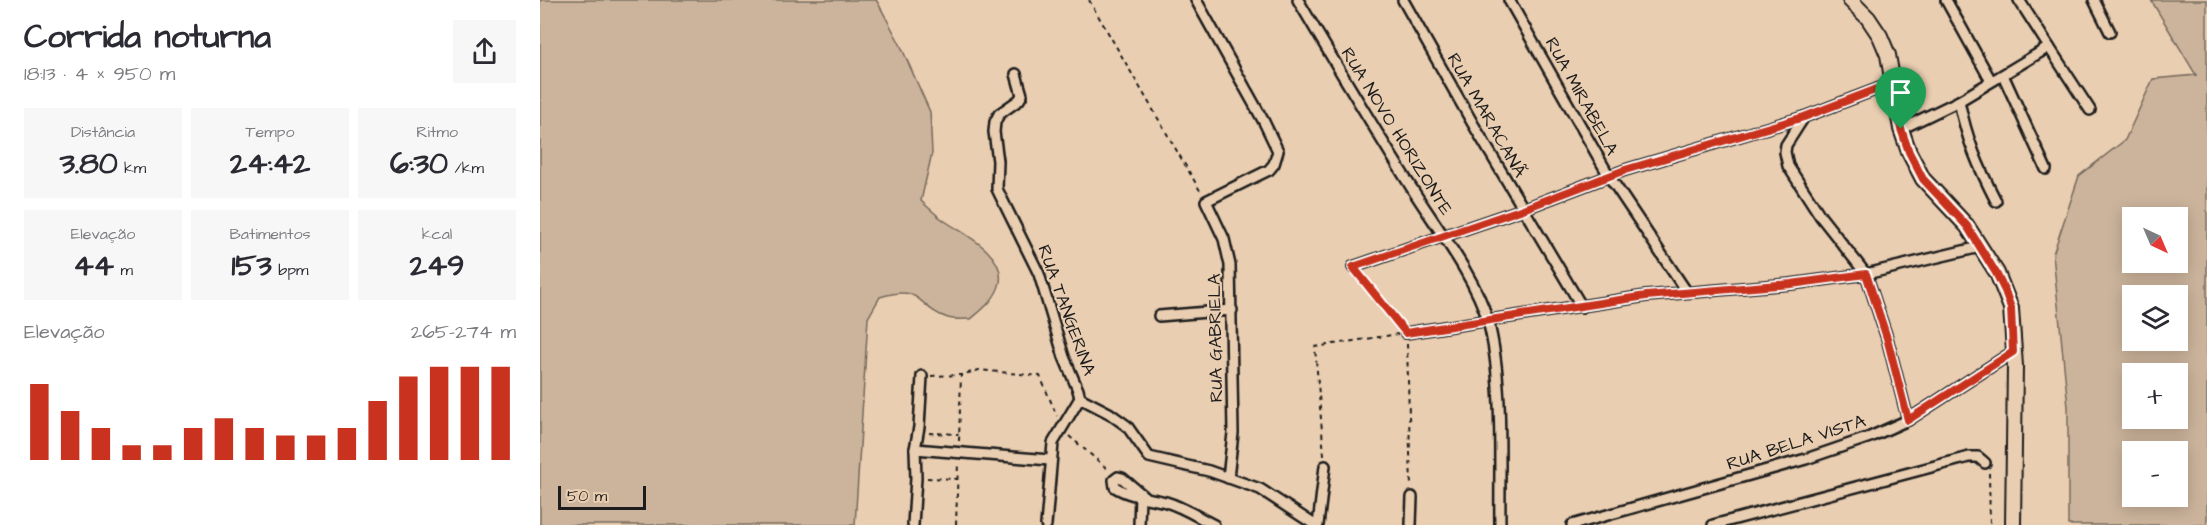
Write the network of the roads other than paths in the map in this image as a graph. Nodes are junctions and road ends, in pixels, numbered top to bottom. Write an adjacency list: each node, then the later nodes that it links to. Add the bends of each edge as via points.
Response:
1 (1196, 0): 29 (street, RUA GABRIELA, via 1278,151 1269,170 1206,201 1228,253)
2 (1298, 0): 23 (street, RUA NOVO HORIZONTE)
3 (1403, 0): 22 (street, RUA MARACANÃ)
4 (1509, 0): 20 (street, RUA MIRABELA)
5 (1850, 0): 14 (main road, via 1880,36)
6 (1946, 0): 13 (street)
7 (2019, 0): 10 (street)
8 (2094, 0): 9 (street)
9 (2110, 32)
10 (2049, 47): 12 (street); 16 (street)
11 (1016, 74): 35 (street, RUA TANGERINA, via 1022,94 999,114 994,127 997,189 1039,274)
12 (2003, 75): 13 (street); 19 (street)
13 (1991, 81): 15 (street)
14 (1893, 83): 17 (street); 18 (main road)
15 (1959, 101): 18 (street); 21 (street, via 1973,154)
16 (2090, 111)
17 (1804, 117): 20 (street); 26 (street, via 1786,145 1788,166 1821,217)
18 (1901, 129): 24 (main road, via 1923,179 1967,226)
19 (2046, 169)
20 (1609, 176): 22 (street); 27 (street, RUA MIRABELA)
21 (1996, 201)
22 (1523, 209): 23 (street); 28 (street, RUA MARACANÃ)
23 (1442, 236): 25 (street); 31 (street, RUA NOVO HORIZONTE)
24 (1980, 247): 26 (street); 33 (main road, via 2011,308)
25 (1353, 267)
26 (1866, 274): 27 (street); 36 (street)
27 (1686, 291): 28 (street)
28 (1582, 307): 31 (street)
29 (1232, 309): 30 (street); 42 (street, RUA GABRIELA, via 1233,433)
30 (1159, 316)
31 (1488, 321): 32 (street); 51 (street, RUA NOVO HORIZONTE, via 1497,398)
32 (1406, 333)
33 (2014, 359): 36 (street, RUA BELA VISTA); 54 (main road)
34 (922, 376): 37 (street)
35 (1080, 398): 38 (street, via 1053,443); 42 (street, via 1118,419 1149,457)
36 (1908, 420): 52 (street, RUA BELA VISTA, via 1806,459)
37 (915, 449): 38 (street); 45 (street)
38 (1050, 459): 46 (street)
39 (1985, 463): 53 (street, via 1978,457 1969,457)
40 (1325, 466): 49 (street)
41 (1118, 477): 43 (street, via 1113,482 1115,487)
42 (1228, 478): 49 (street, via 1260,489)
43 (1143, 497): 47 (street); 48 (street, via 1176,506)
44 (1412, 497): 50 (street)
45 (913, 525)
46 (1046, 525)
47 (1138, 525)
48 (1214, 525)
49 (1317, 525)
50 (1411, 525)
51 (1500, 525)
52 (1572, 525)
53 (1713, 525)
54 (2013, 525)

